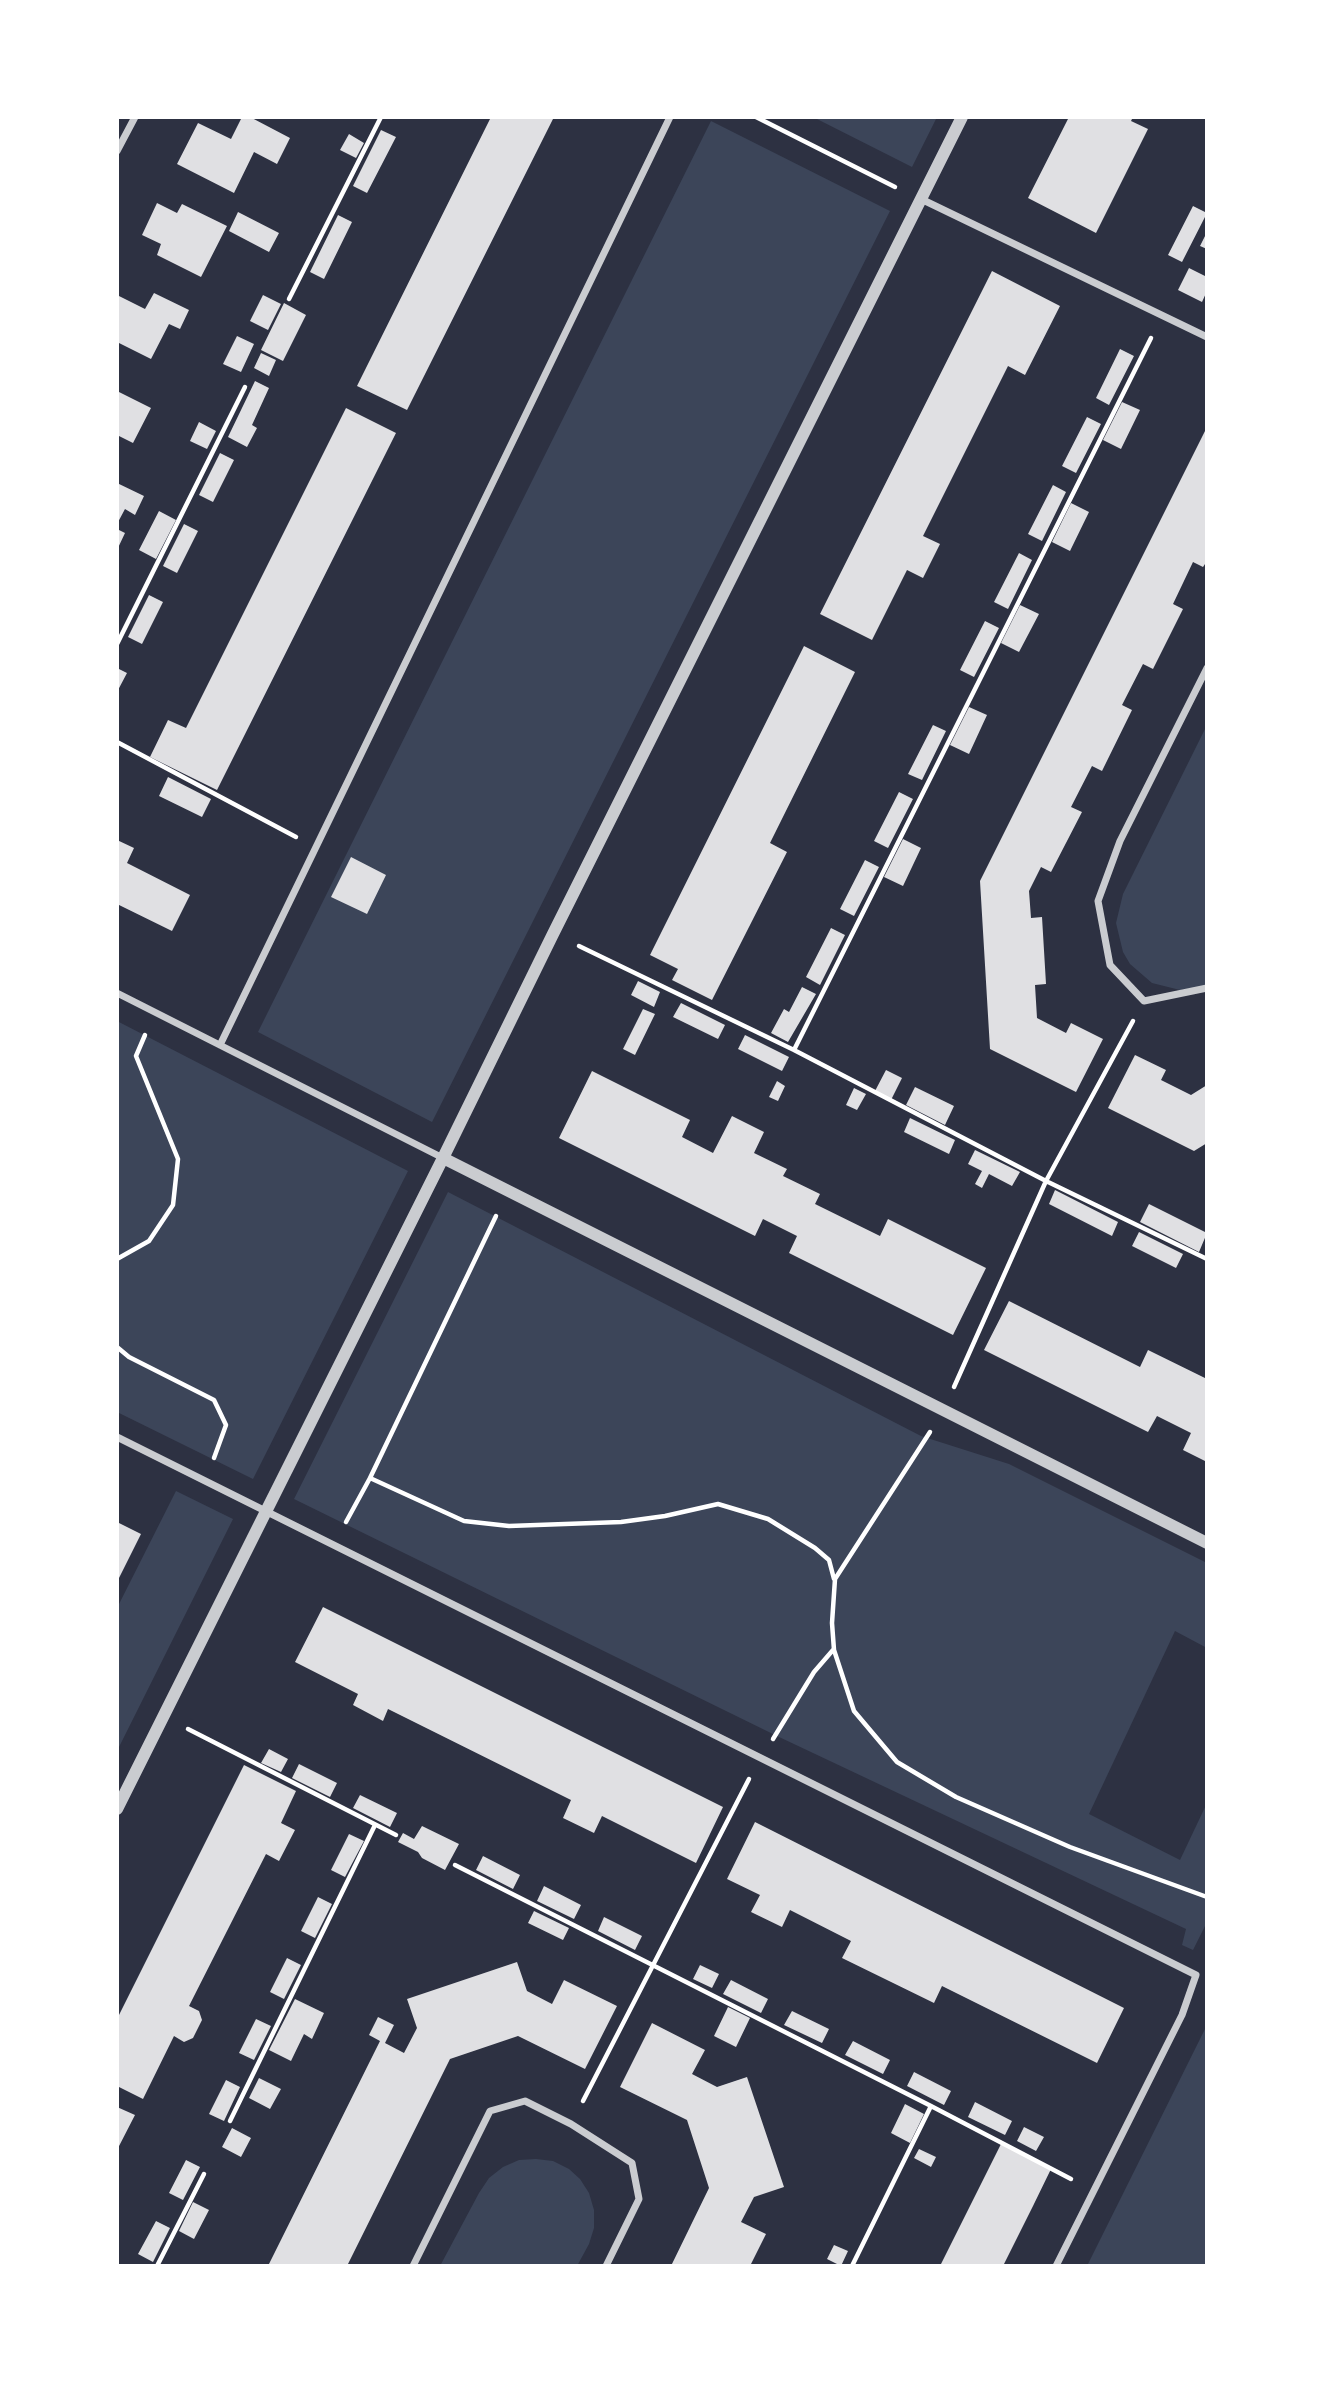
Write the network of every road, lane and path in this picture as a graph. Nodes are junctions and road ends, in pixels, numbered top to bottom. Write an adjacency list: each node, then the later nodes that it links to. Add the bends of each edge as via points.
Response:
1 (135, 117): 6 (street)
2 (381, 117): 8 (path)
3 (670, 117): 15 (street)
4 (757, 117): 7 (path)
5 (962, 117): 7 (street)
6 (117, 151)
7 (921, 199): 9 (street); 16 (street)
8 (289, 299)
9 (1162, 315): 10 (street); 22 (path)
10 (1207, 337)
11 (245, 387): 12 (path)
12 (117, 644)
13 (1207, 668): 19 (street, via 1120,841 1098,901 1110,965)
14 (117, 742): 15 (path)
15 (316, 848): 21 (street)
16 (553, 934): 22 (path); 23 (street)
17 (1207, 988): 19 (street)
18 (117, 993): 20 (street)
19 (1144, 1001): 24 (path)
20 (154, 1012): 21 (street); 26 (path, via 136,1056 178,1159 173,1205 149,1241)
21 (220, 1045): 23 (street)
22 (794, 1049): 24 (path)
23 (443, 1158): 25 (street); 33 (street)
24 (1046, 1181): 27 (path); 29 (path)
25 (509, 1191): 29 (street); 31 (path)
26 (117, 1259)
27 (1207, 1259)
28 (117, 1348): 32 (path, via 214,1400 226,1425)
29 (943, 1411): 34 (street); 36 (path)
30 (117, 1437): 32 (street)
31 (370, 1478): 35 (path); 36 (path, via 464,1521 509,1526 621,1522 718,1504 768,1519 815,1548 829,1560)
32 (205, 1482): 33 (street)
33 (267, 1511): 35 (street); 38 (street)
34 (1207, 1543)
35 (334, 1545): 39 (street)
36 (835, 1579): 37 (path)
37 (834, 1650): 39 (path, via 814,1672); 44 (path, via 854,1711 897,1762 956,1797 1070,1847)
38 (164, 1716): 40 (street); 41 (path)
39 (761, 1758): 45 (path); 50 (street, via 1196,1975 1182,2015)
40 (117, 1809)
41 (375, 1825): 42 (path); 47 (path)
42 (396, 1835)
43 (455, 1865): 45 (path)
44 (1207, 1897)
45 (654, 1966): 46 (path); 48 (path)
46 (932, 2106): 50 (path); 54 (path)
47 (230, 2121)
48 (571, 2124): 52 (street, via 525,2101 490,2111); 53 (street, via 632,2163 639,2199)
49 (204, 2174): 51 (path)
50 (1094, 2191): 55 (street)
51 (157, 2266)
52 (414, 2266)
53 (606, 2266)
54 (852, 2266)
55 (1056, 2266)

